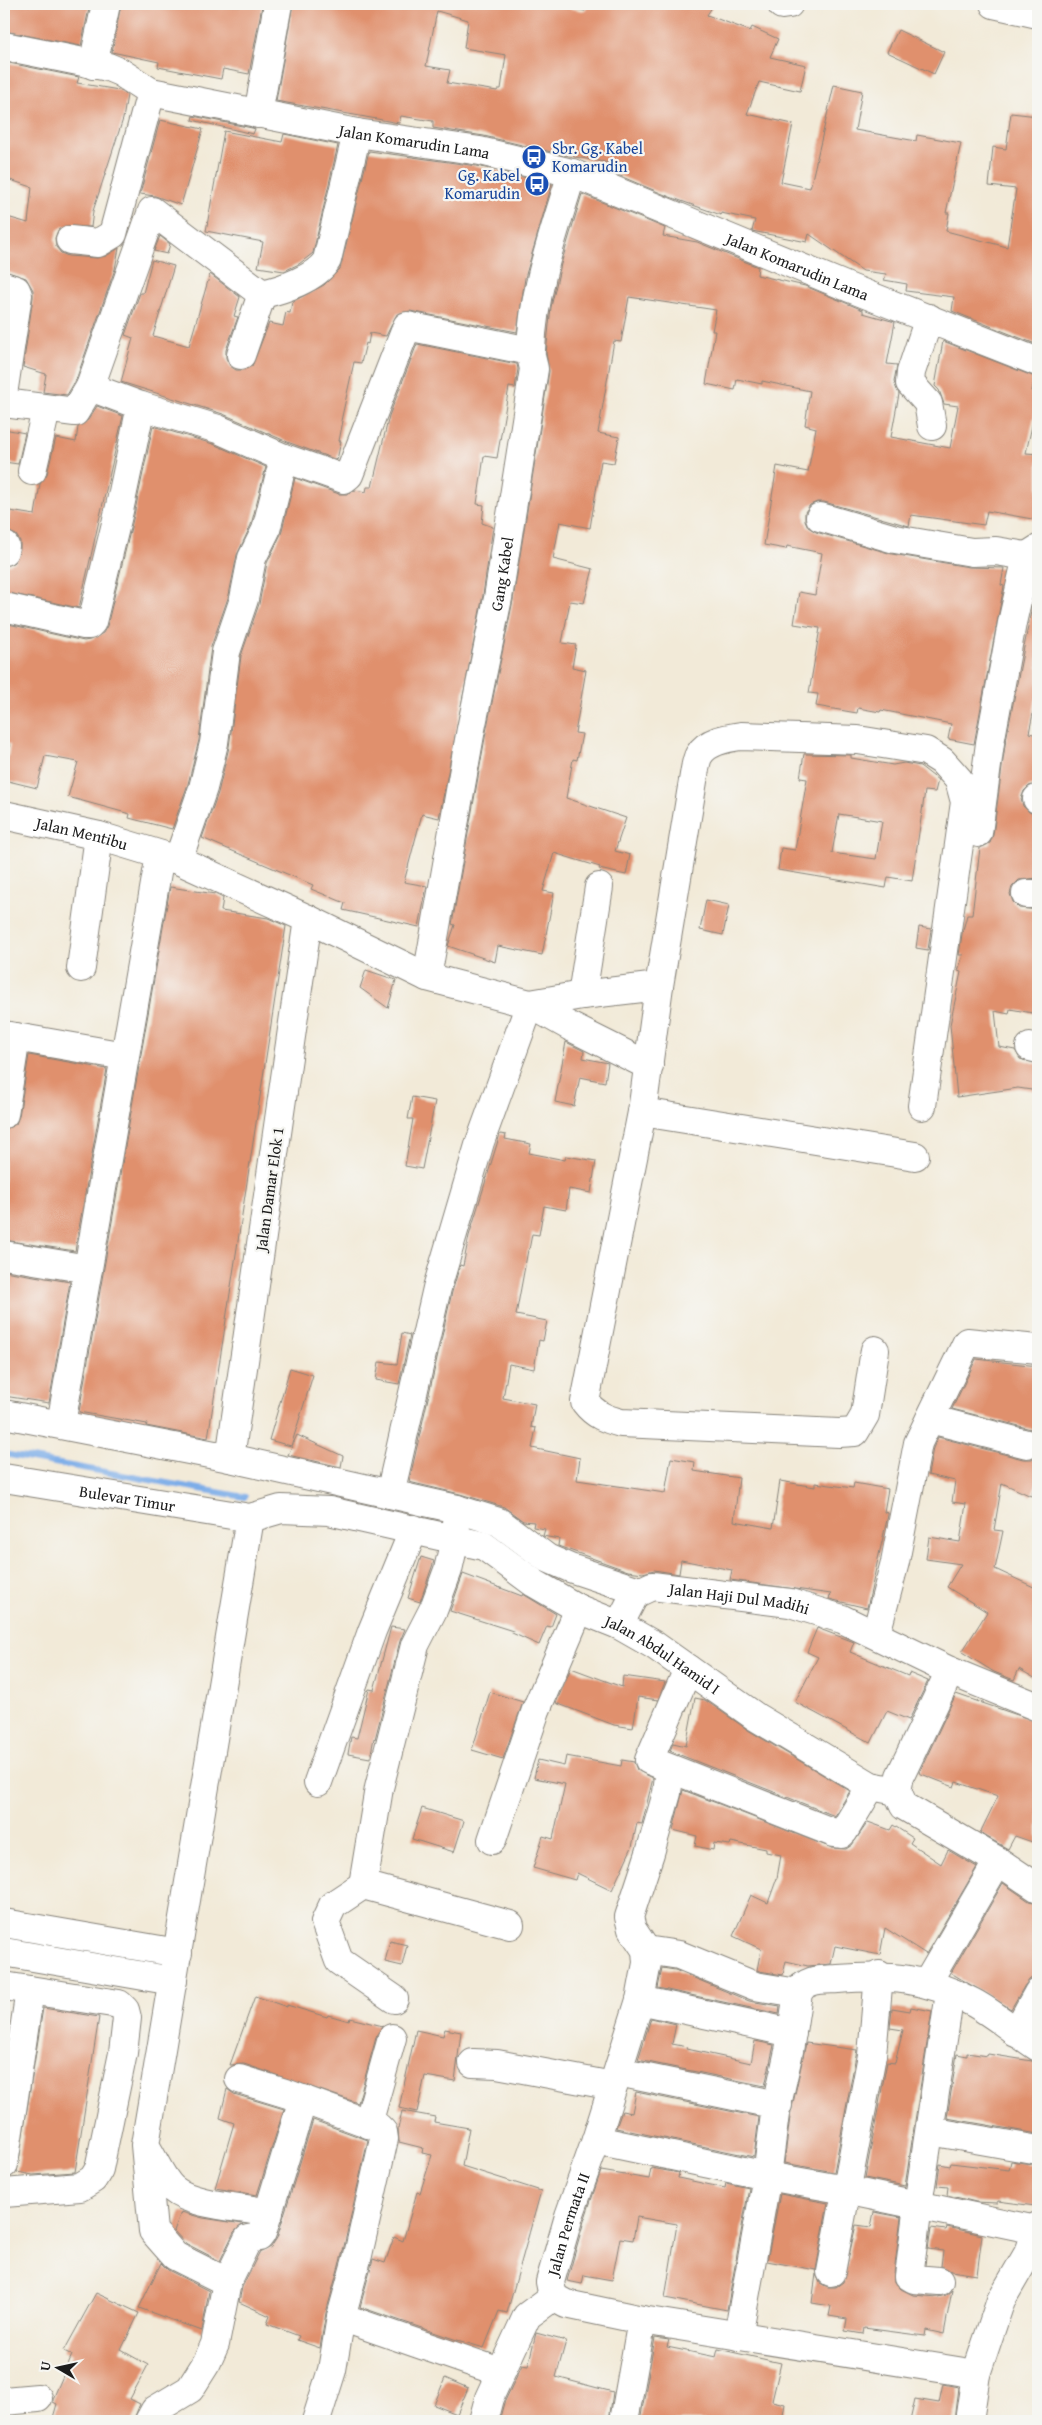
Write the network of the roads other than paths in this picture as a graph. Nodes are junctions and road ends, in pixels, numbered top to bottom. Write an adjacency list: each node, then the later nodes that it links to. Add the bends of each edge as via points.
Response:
1 (106, 4): 6 (street)
2 (278, 4): 8 (street)
3 (994, 4): 4 (street)
4 (1038, 14)
5 (4, 46): 6 (street, Jalan Komarudin Lama)
6 (93, 65): 7 (street, Jalan Komarudin Lama, via 120,72)
7 (151, 92): 8 (street, Jalan Komarudin Lama); 11 (street, via 113,234 98,243)
8 (258, 114): 9 (street, Jalan Komarudin Lama)
9 (358, 133): 10 (street, Jalan Komarudin Lama, via 480,151); 13 (street, via 327,260 322,268 290,286)
10 (572, 173): 14 (street, Jalan Komarudin Lama); 15 (street, Gang Kabel, via 544,268)
11 (70, 240)
12 (4, 286): 19 (street, via 16,290 18,295)
13 (262, 294): 16 (street); 18 (street, via 152,211)
14 (928, 318): 17 (street, Jalan Komarudin Lama); 23 (street, via 910,383 928,404)
15 (530, 350): 24 (street, via 407,326 349,475 344,479 336,478); 35 (street, Gang Kabel, via 534,369 498,598)
16 (241, 355)
17 (1038, 362)
18 (90, 387): 21 (street); 22 (street, via 75,412)
19 (4, 388)
20 (4, 403): 22 (street)
21 (141, 406): 24 (street, via 218,429); 28 (street, via 90,625)
22 (46, 410): 25 (street)
23 (932, 426)
24 (284, 458): 31 (street, via 266,530 252,558 244,599 226,652 214,743 203,788)
25 (32, 471)
26 (820, 517): 27 (street, via 895,539 972,552)
27 (1034, 554): 36 (street, via 1012,623 990,744 979,830 930,1096 965,802 959,780 942,761 926,750 858,740 741,736 723,738 707,747 698,755 694,775)
28 (4, 606)
29 (4, 815): 30 (street, Jalan Mentibu)
30 (98, 836): 31 (street, Jalan Mentibu); 34 (street)
31 (169, 858): 33 (street); 40 (street)
32 (600, 887): 37 (street)
33 (308, 919): 35 (street); 53 (street, Jalan Damar Elok 1)
34 (81, 968)
35 (427, 977): 38 (street)
36 (660, 986): 37 (street); 41 (street)
37 (582, 995): 38 (street)
38 (530, 1004): 41 (street); 55 (street, via 480,1142 449,1246 424,1340)
39 (10, 1036): 40 (street); 43 (street)
40 (124, 1056): 46 (street)
41 (649, 1066): 42 (street)
42 (642, 1112): 44 (street); 48 (street, via 585,1402 593,1412 621,1423 855,1432 865,1415)
43 (4, 1114)
44 (915, 1156)
45 (4, 1255): 46 (street)
46 (88, 1269): 51 (street)
47 (1038, 1349): 50 (street, via 967,1342)
48 (875, 1350)
49 (4, 1414): 51 (street)
50 (930, 1419): 52 (street); 63 (street, via 918,1443 895,1562)
51 (61, 1424): 53 (street)
52 (1027, 1444)
53 (230, 1458): 55 (street)
54 (4, 1478): 57 (street, Bulevar Timur)
55 (390, 1494): 56 (street)
56 (457, 1509): 59 (street); 60 (street, via 499,1522 547,1558)
57 (250, 1518): 58 (street, Jalan Abdul Hamid I, via 281,1509 328,1510); 79 (street)
58 (414, 1529): 59 (street, Jalan Abdul Hamid I); 68 (street, via 372,1631)
59 (455, 1539): 61 (street, Jalan Abdul Hamid I, via 484,1546 534,1583); 73 (street, via 443,1585 415,1645 379,1788)
60 (637, 1592): 62 (street); 63 (street, Jalan Haji Dul Madihi, via 648,1587 660,1587 790,1603 842,1619)
61 (580, 1608): 62 (street, Jalan Abdul Hamid I); 71 (street, via 536,1710)
62 (620, 1624): 64 (street, Jalan Abdul Hamid I)
63 (876, 1634): 65 (street, Jalan Haji Dul Madihi)
64 (688, 1669): 67 (street, via 649,1760); 69 (street, Jalan Abdul Hamid I, via 756,1717)
65 (950, 1671): 66 (street, Jalan Haji Dul Madihi); 70 (street, via 900,1776)
66 (1038, 1707)
67 (670, 1769): 69 (street, via 841,1834); 77 (street, via 667,1793 650,1853 628,1916)
68 (318, 1782)
69 (871, 1786): 70 (street, Jalan Abdul Hamid I)
70 (897, 1791): 72 (street, via 904,1806)
71 (492, 1840)
72 (998, 1861): 74 (street); 83 (street)
73 (363, 1885): 76 (street); 87 (street, via 332,1905 326,1922 339,1961)
74 (1038, 1888)
75 (4, 1924): 79 (street)
76 (510, 1925)
77 (646, 1950): 85 (street, via 679,1954 755,1986); 88 (street, Jalan Permata II, via 647,1963)
78 (4, 1952): 81 (street)
79 (178, 1953): 81 (street)
80 (879, 1976): 83 (street); 85 (street, via 812,1981 801,1986); 104 (street, via 872,2055)
81 (173, 1981): 100 (street)
82 (4, 1986): 84 (street)
83 (938, 1988): 91 (street, via 972,2002); 98 (street)
84 (30, 1990): 102 (street); 105 (street, via 119,2004 127,2018 123,2053 99,2169 93,2179 80,2187)
85 (798, 1993): 89 (street)
86 (1038, 1993): 91 (street)
87 (394, 1999)
88 (640, 2000): 89 (street); 94 (street, Jalan Permata II)
89 (792, 2033): 96 (street)
90 (392, 2038): 97 (street)
91 (1027, 2040)
92 (472, 2063): 94 (street)
93 (238, 2079): 95 (street)
94 (615, 2079): 96 (street); 99 (street, Jalan Permata II)
95 (303, 2099): 97 (street); 107 (street)
96 (778, 2105): 103 (street)
97 (368, 2124): 113 (street, via 378,2127 384,2139)
98 (930, 2131): 101 (street); 106 (street)
99 (596, 2140): 103 (street); 112 (street, Jalan Permata II, via 550,2282)
100 (145, 2144): 107 (street, via 163,2176 177,2192 221,2207 250,2208); 111 (street, via 153,2231 176,2256)
101 (1038, 2150)
102 (4, 2164)
103 (767, 2176): 104 (street); 115 (street)
104 (846, 2190): 106 (street); 109 (street)
105 (4, 2192)
106 (918, 2205): 108 (street); 110 (street, via 909,2276 914,2280)
107 (269, 2214): 111 (street, via 261,2235 248,2239)
108 (1036, 2240): 117 (street, via 1001,2300)
109 (831, 2272)
110 (939, 2281)
111 (227, 2282): 120 (street, via 215,2344 207,2362 190,2389 155,2410)
112 (553, 2297): 114 (street, Jalan Permata II, via 566,2304); 116 (street, via 527,2316)
113 (342, 2318): 116 (street); 121 (street, via 332,2370)
114 (642, 2320): 115 (street, Jalan Permata II); 123 (street)
115 (738, 2336): 117 (street, Jalan Permata II)
116 (500, 2372): 122 (street)
117 (976, 2374): 124 (street)
118 (38, 2398): 119 (street)
119 (4, 2401)
120 (149, 2421)
121 (316, 2421)
122 (483, 2421)
123 (624, 2421)
124 (969, 2421)

